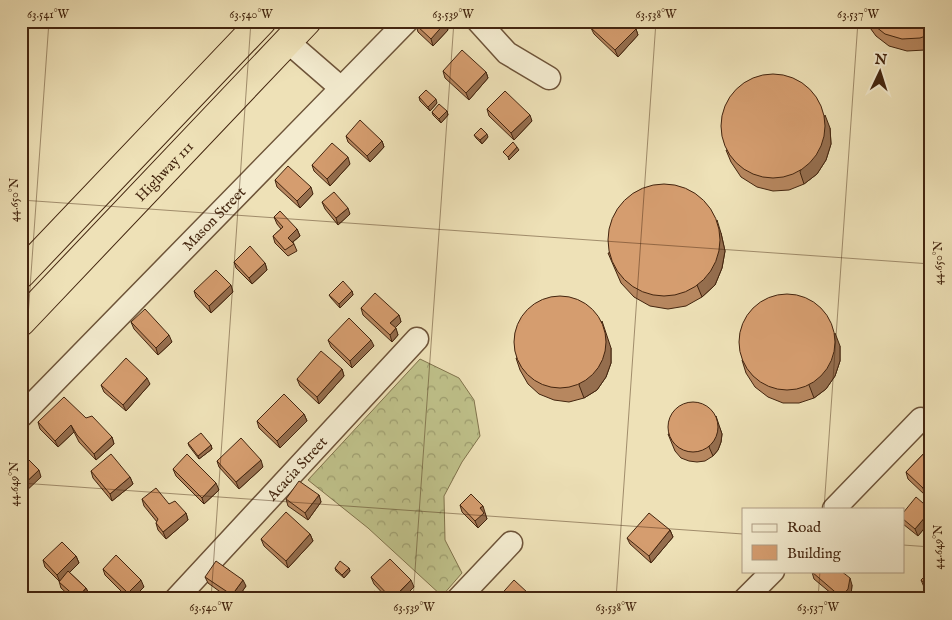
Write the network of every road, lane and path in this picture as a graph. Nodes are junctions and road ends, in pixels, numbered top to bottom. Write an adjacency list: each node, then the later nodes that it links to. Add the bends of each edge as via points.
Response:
1 (262, 21): 8 (highway)
2 (307, 21): 5 (highway, Highway 111)
3 (407, 21): 7 (street, Mason Street)
4 (478, 21): 6 (street, via 507,53)
5 (288, 42): 7 (street); 9 (highway, Highway 111)
6 (549, 78)
7 (341, 88): 11 (street, Mason Street)
8 (21, 274)
9 (21, 322)
10 (417, 339): 16 (street, Acacia Street)
11 (21, 416)
12 (921, 419): 13 (street)
13 (835, 508)
14 (511, 544): 17 (street)
15 (772, 572): 18 (street)
16 (176, 599)
17 (458, 599)
18 (745, 599)

